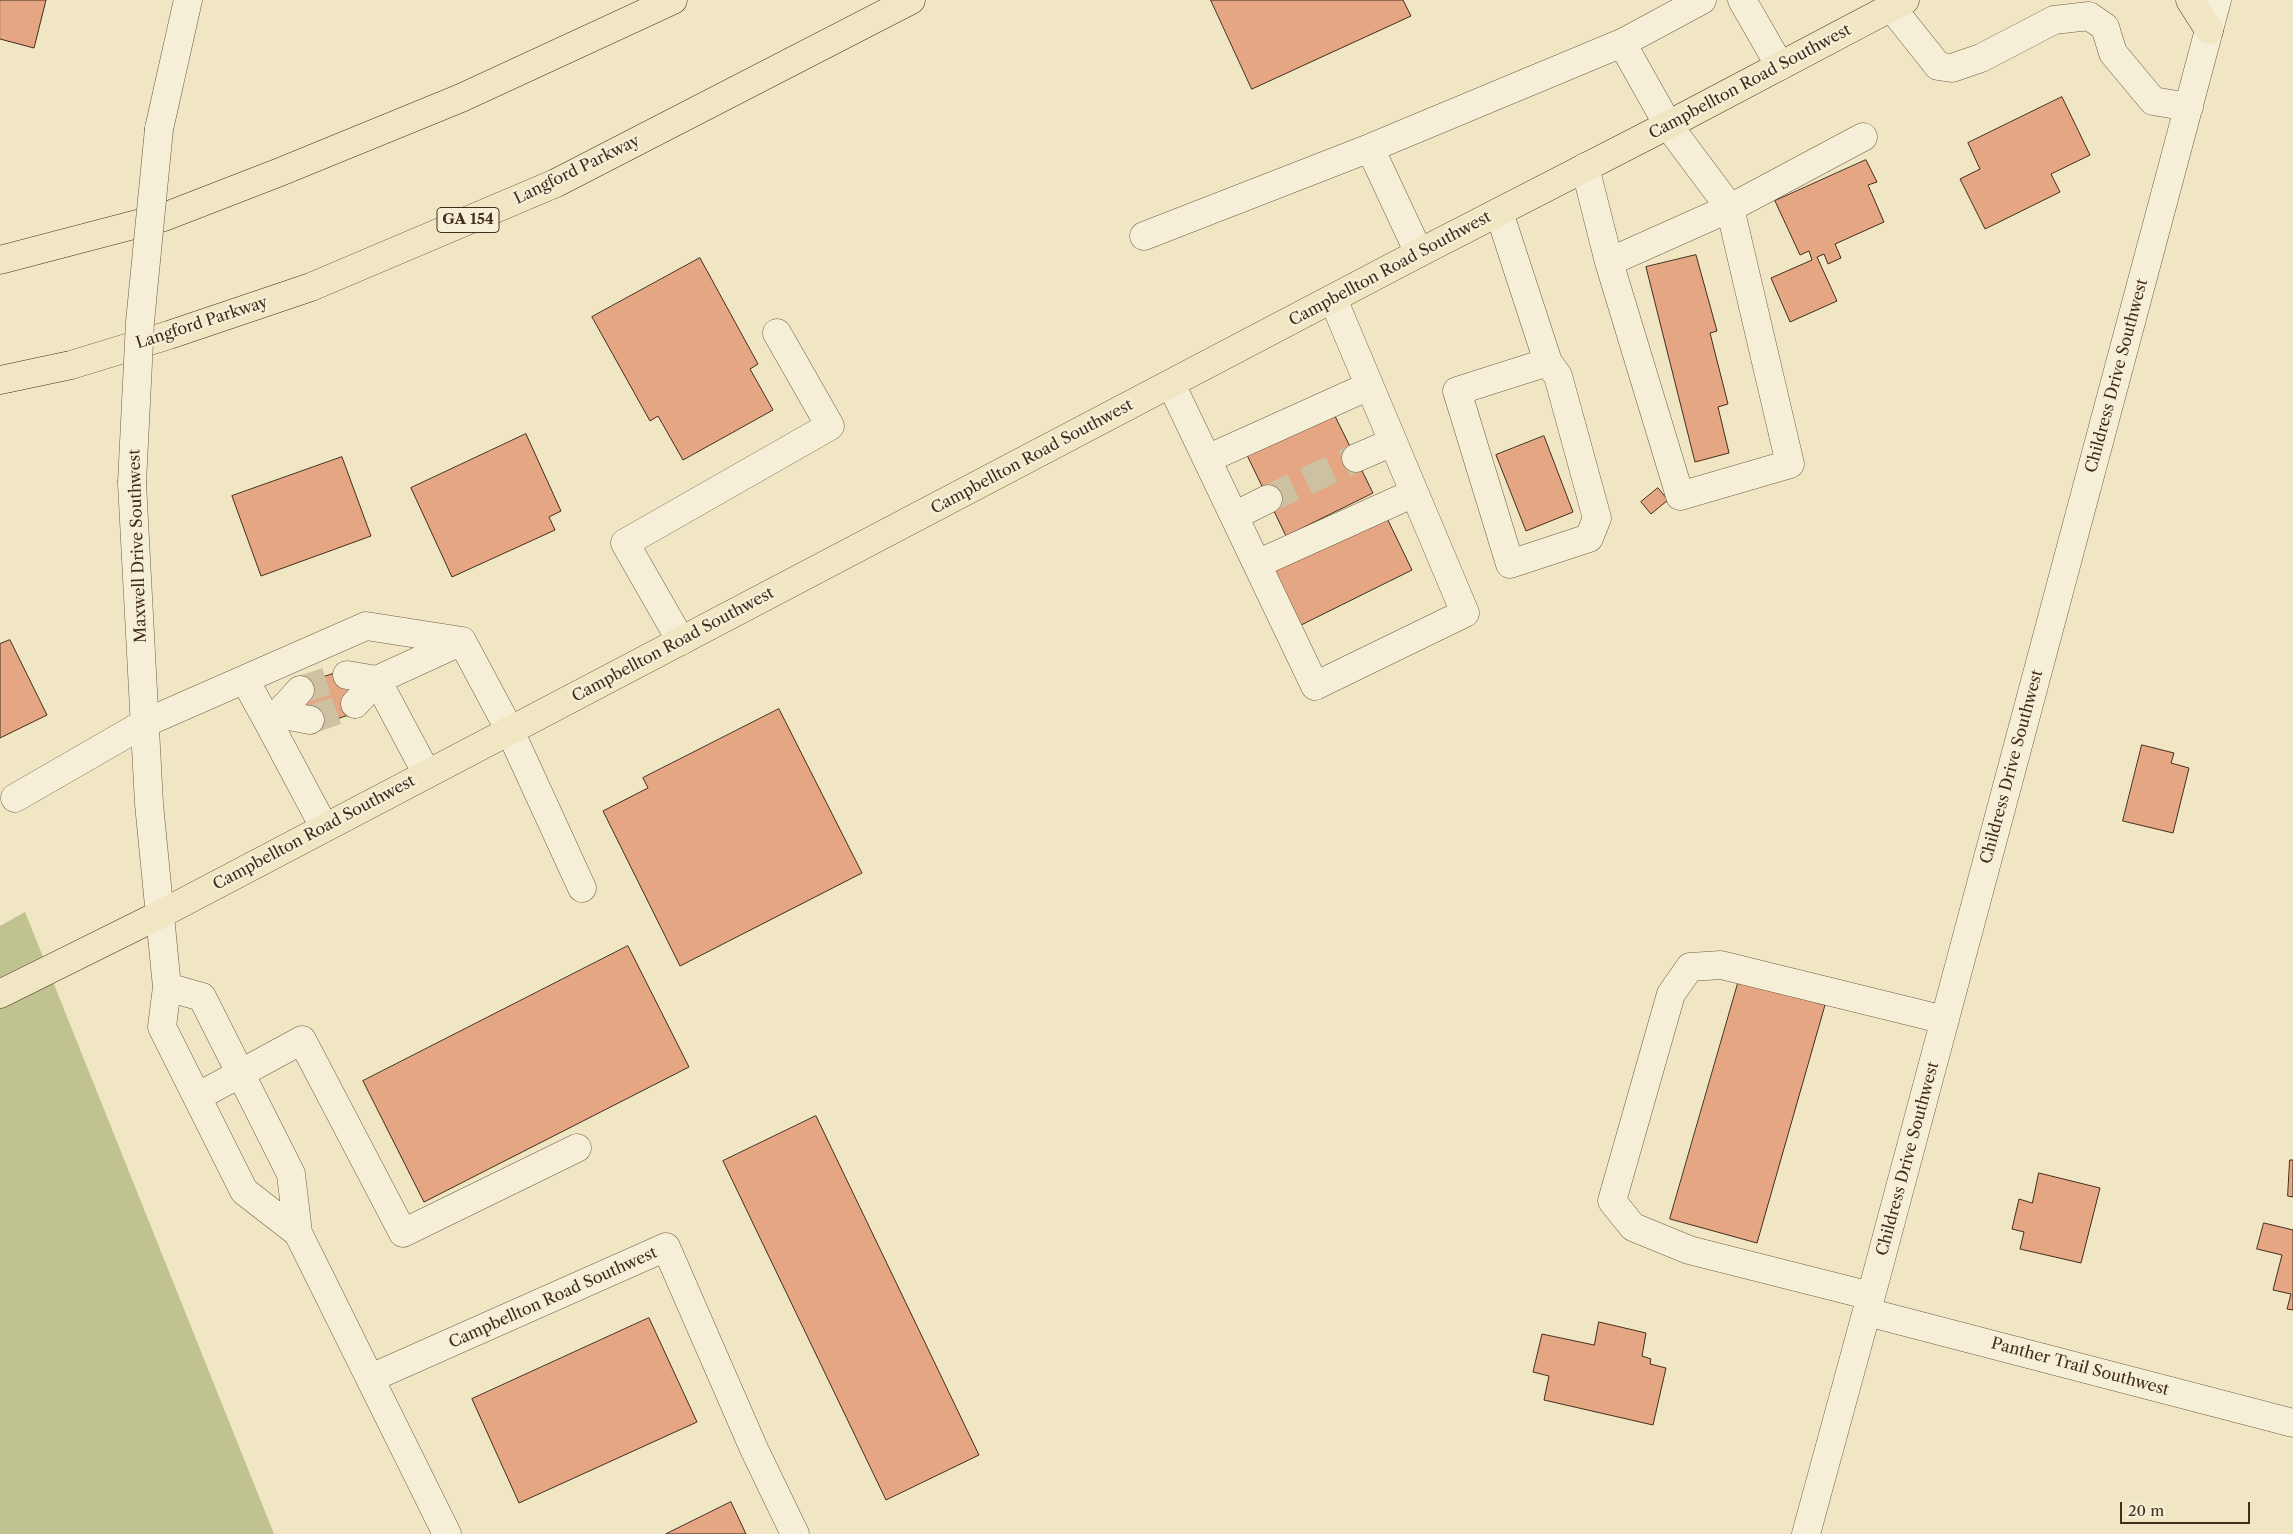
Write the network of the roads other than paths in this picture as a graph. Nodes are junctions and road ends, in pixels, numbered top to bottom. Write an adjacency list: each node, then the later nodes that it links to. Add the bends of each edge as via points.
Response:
1 (188, 0): 45 (street, Maxwell Drive Southwest, bridge, via 159,129 140,322 132,484)
2 (673, 0): 21 (main road, via 461,98 164,217)
3 (911, 0): 26 (main road, Langford Parkway / GA 154, via 556,183 320,283 80,362)
4 (1702, 0): 10 (street)
5 (1742, 0): 11 (street)
6 (2190, 0): 9 (main road)
7 (2217, 0): 9 (street, Childress Drive Southwest)
8 (1898, 4): 11 (main road, Campbellton Road Southwest); 12 (street, via 1938,66 1952,68 1982,58 2054,20 2089,16 2105,27 2113,53 2153,101)
9 (2209, 30): 12 (street, Childress Drive Southwest)
10 (1622, 43): 13 (street); 15 (street)
11 (1780, 66): 13 (main road, Campbellton Road Southwest)
12 (2189, 107): 54 (street, Childress Drive Southwest)
13 (1668, 125): 16 (main road, Campbellton Road Southwest); 17 (street)
14 (1863, 136): 17 (street)
15 (1370, 148): 19 (street); 20 (street)
16 (1585, 167): 18 (main road, Campbellton Road Southwest); 22 (street)
17 (1730, 208): 22 (street); 22 (street, via 1790,464 1680,496)
18 (1499, 212): 20 (main road, Campbellton Road Southwest); 25 (street)
19 (1144, 236)
20 (1419, 253): 23 (main road, Campbellton Road Southwest)
21 (0, 260)
22 (1609, 262)
23 (1333, 299): 27 (main road, Campbellton Road Southwest); 28 (street)
24 (777, 333): 37 (street, via 830,426 624,544)
25 (1548, 362): 25 (street, via 1457,391 1510,564 1589,538 1597,518 1558,376)
26 (0, 380)
27 (1171, 384): 31 (street); 37 (main road, Campbellton Road Southwest)
28 (1370, 386): 29 (street); 31 (street)
29 (1393, 442): 30 (street); 32 (street)
30 (1356, 458)
31 (1207, 459): 34 (street)
32 (1414, 493): 35 (street); 35 (street, via 1465,614 1315,686)
33 (1268, 499): 34 (street)
34 (1234, 516): 35 (street)
35 (1257, 564)
36 (462, 641): 39 (street, via 366,626); 40 (street); 46 (street)
37 (681, 641): 46 (main road, Campbellton Road Southwest)
38 (346, 675): 40 (street)
39 (245, 680): 43 (street); 45 (street)
40 (377, 680): 42 (street); 47 (street)
41 (300, 690): 43 (street)
42 (356, 704)
43 (273, 717): 44 (street); 49 (street)
44 (310, 720)
45 (145, 723): 48 (street); 51 (street, Maxwell Drive Southwest)
46 (510, 731): 47 (main road, Campbellton Road Southwest); 50 (street)
47 (427, 774): 49 (main road, Campbellton Road Southwest)
48 (15, 798)
49 (324, 827): 51 (main road, Campbellton Road Southwest)
50 (582, 888)
51 (159, 915): 52 (street); 53 (main road, Campbellton Road Southwest)
52 (167, 987): 55 (street, via 202,996); 56 (street, via 162,1027)
53 (0, 994)
54 (1945, 1020): 59 (street, Childress Drive Southwest); 59 (street, Panther Trail Southwest, via 1721,965 1690,967 1671,994 1612,1201 1633,1227 1689,1250)
55 (242, 1074): 56 (street); 57 (street, via 302,1040 403,1233); 58 (street, via 291,1174)
56 (197, 1098): 58 (street, via 244,1191)
57 (578, 1148)
58 (298, 1233): 60 (street)
59 (1869, 1304): 61 (street, Panther Trail Southwest); 64 (street, Childress Drive Southwest)
60 (372, 1378): 62 (street); 63 (street, Campbellton Road Southwest, via 666,1247 754,1449)
61 (2293, 1423)
62 (447, 1534)
63 (795, 1534)
64 (1806, 1534)

